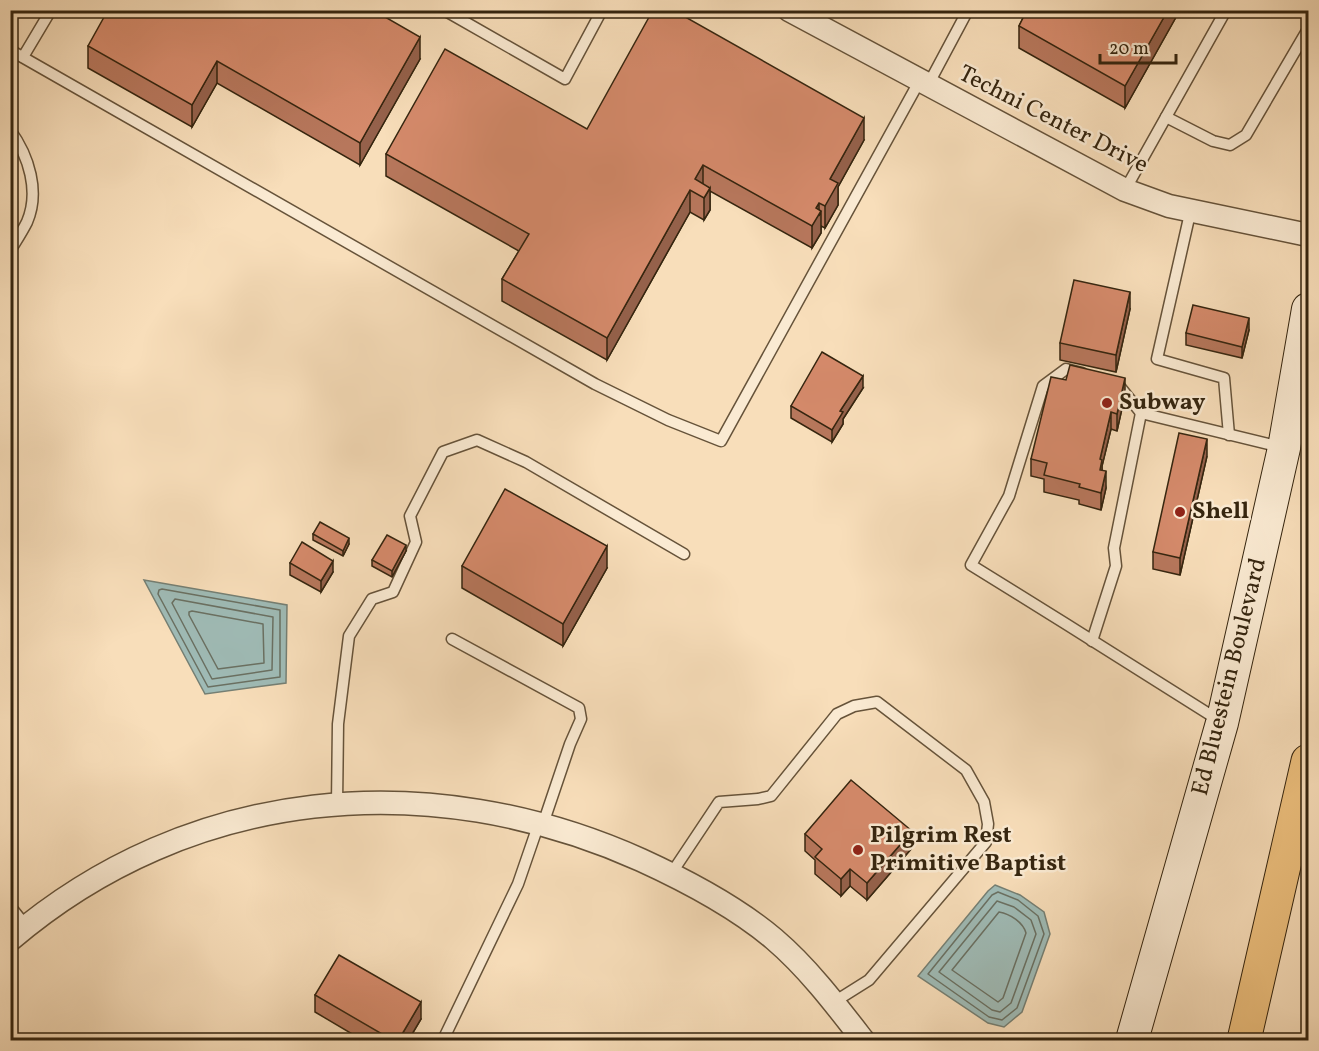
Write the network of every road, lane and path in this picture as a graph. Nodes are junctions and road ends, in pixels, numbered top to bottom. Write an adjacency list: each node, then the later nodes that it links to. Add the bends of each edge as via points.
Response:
1 (51, 10): 9 (lane)
2 (444, 10): 3 (lane, via 565,79)
3 (602, 10)
4 (789, 10): 10 (street, Techni Center Drive)
5 (968, 10): 10 (lane)
6 (1226, 10): 11 (lane)
7 (1308, 29): 11 (lane, via 1246,135 1230,145 1213,141)
8 (10, 50): 9 (lane)
9 (23, 57): 10 (lane, via 596,384 721,441)
10 (924, 83): 13 (street, Techni Center Drive)
11 (1166, 117): 13 (lane)
12 (10, 130): 16 (lane, via 30,171 33,199 27,222)
13 (1125, 190): 14 (street, Techni Center Drive, via 1169,206)
14 (1191, 209): 15 (street, Techni Center Drive); 19 (lane, via 1157,359 1224,378)
15 (1308, 235)
16 (10, 250)
17 (1308, 309): 20 (main road, Ed Bluestein Boulevard)
18 (1141, 413): 19 (lane); 23 (lane, via 1114,548 1116,566); 23 (lane, via 1115,381 1066,369 1043,386 1009,496 970,565)
19 (1229, 435): 20 (lane)
20 (1284, 448): 24 (main road, Ed Bluestein Boulevard)
21 (684, 554): 26 (lane, via 526,462 477,440 443,452 410,516 416,542 393,592 372,599 350,636 338,724)
22 (452, 639): 27 (lane, via 579,708 581,719)
23 (1092, 640): 24 (lane)
24 (1222, 723): 34 (main road, Ed Bluestein Boulevard)
25 (1308, 761): 35 (highway)
26 (337, 804): 27 (street, via 405,802 457,807); 30 (street, via 238,821 183,837 86,883)
27 (541, 824): 28 (street, via 608,845); 32 (lane, via 518,884)
28 (671, 874): 31 (street, via 726,904 774,939); 31 (lane, via 719,802 771,796 837,714 854,706 877,702 966,770 984,802 986,842 869,980)
29 (10, 906): 30 (lane)
30 (18, 933)
31 (834, 1002): 33 (street)
32 (443, 1041)
33 (863, 1041)
34 (1132, 1041)
35 (1244, 1041)

